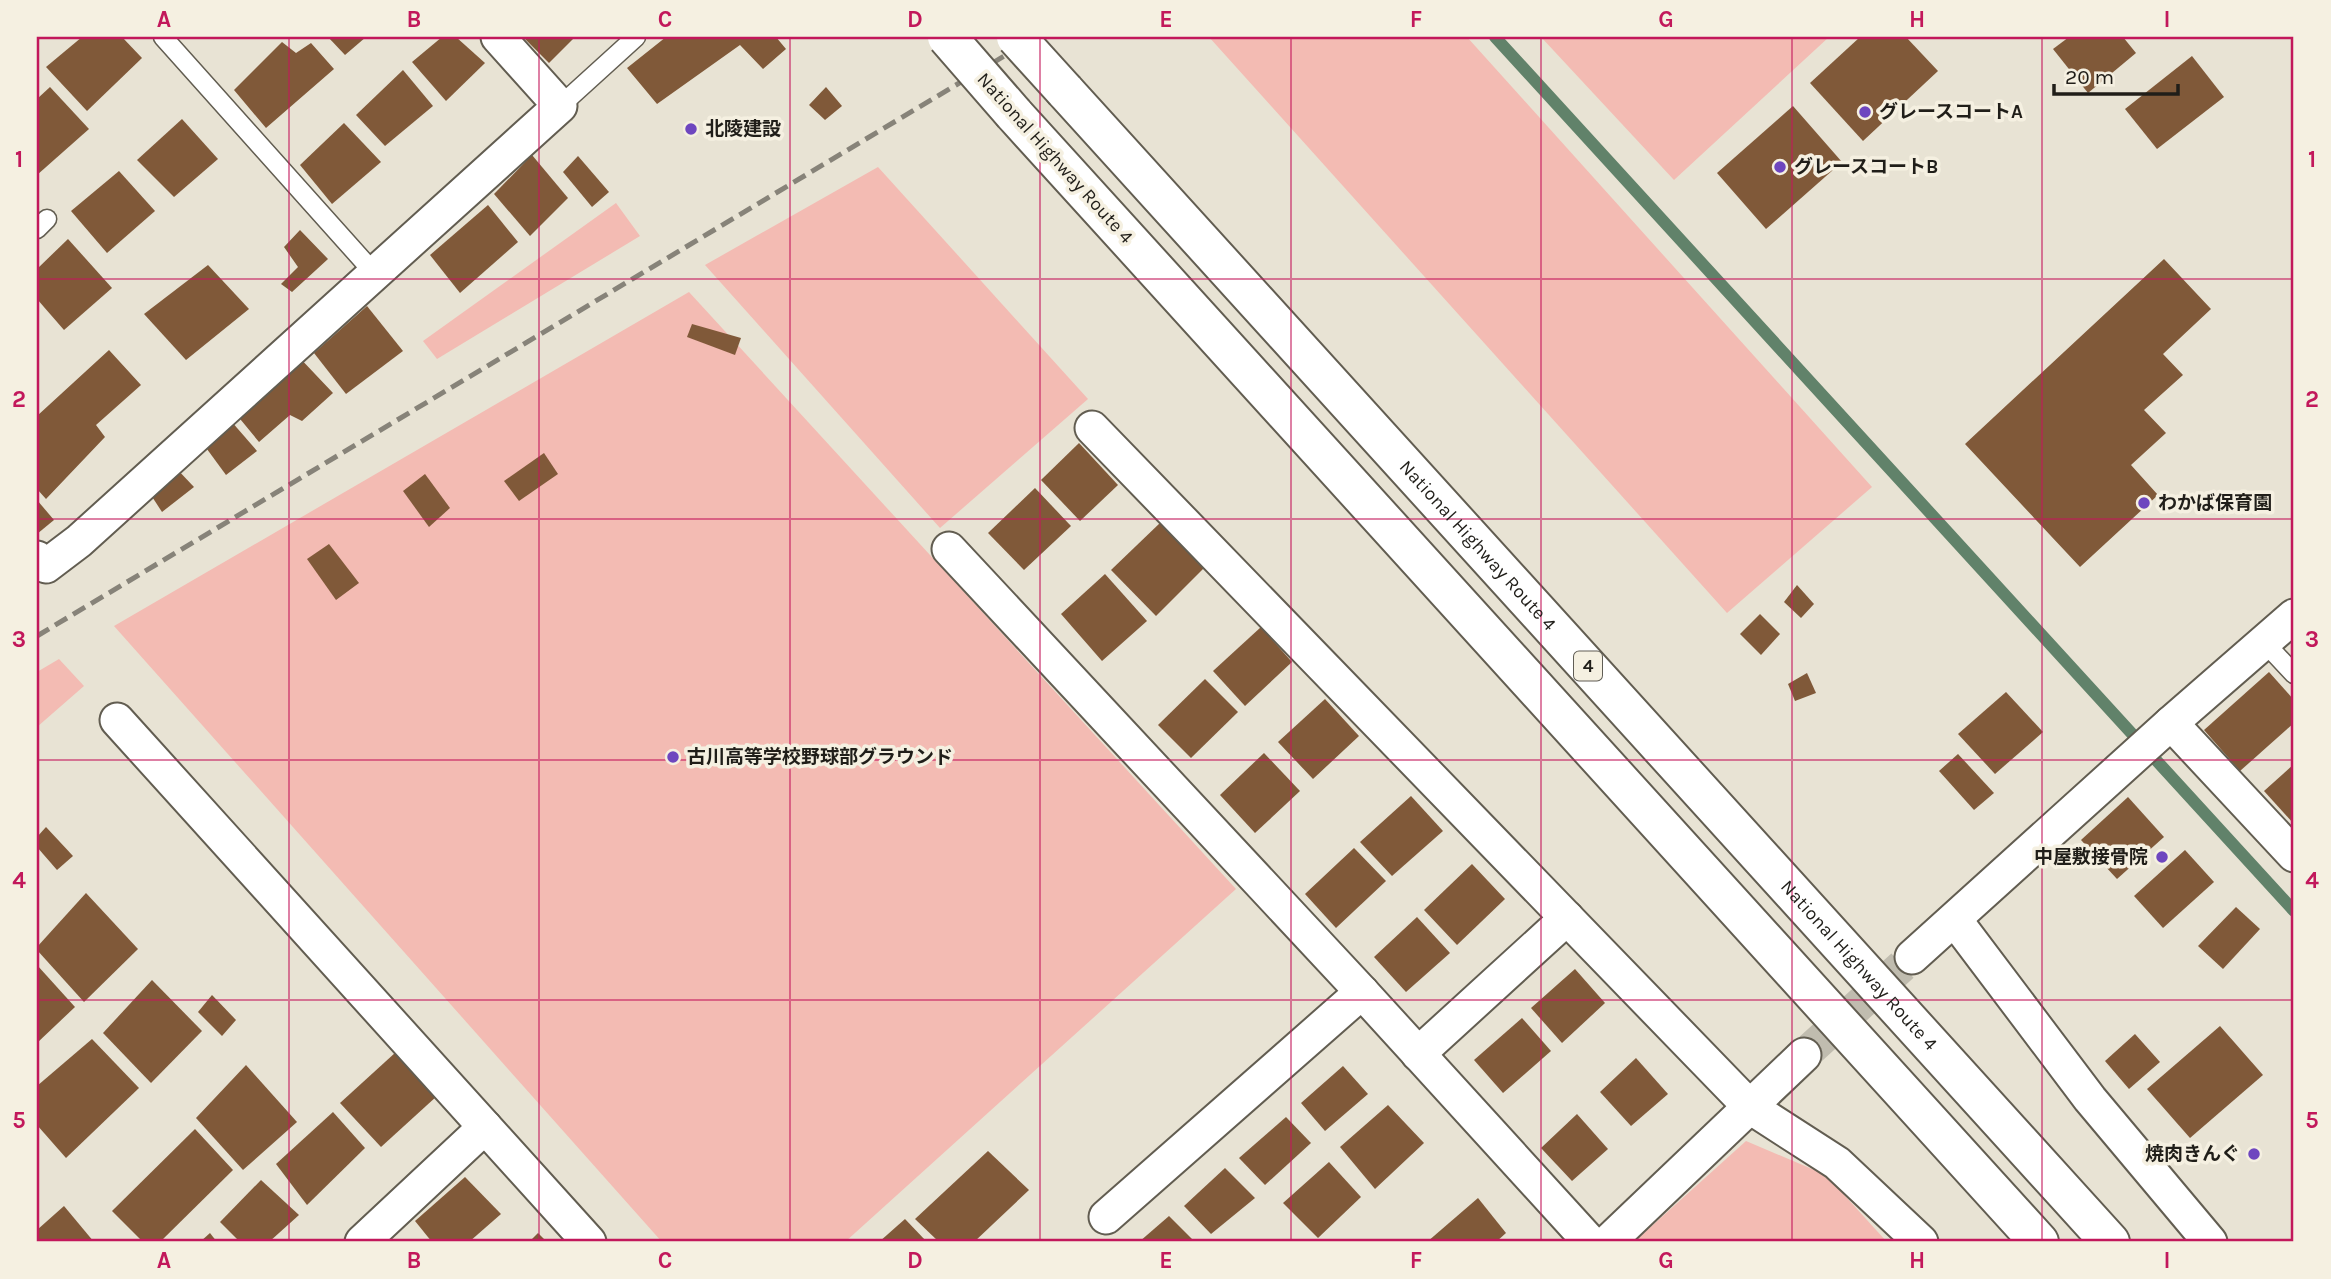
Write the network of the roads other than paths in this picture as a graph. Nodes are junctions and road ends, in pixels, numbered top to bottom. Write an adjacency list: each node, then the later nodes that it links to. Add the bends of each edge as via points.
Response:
1 (163, 37): 7 (lane)
2 (498, 37): 6 (street)
3 (636, 37): 6 (lane)
4 (947, 37): 31 (highway, National Highway Route 4, bridge)
5 (1016, 37): 32 (highway, National Highway Route 4 / 4, bridge)
6 (560, 106): 7 (street)
7 (375, 274): 10 (street, via 79,541 47,566)
8 (1092, 428): 17 (street)
9 (949, 550): 20 (street)
10 (37, 558)
11 (2294, 616): 12 (street)
12 (2265, 643): 13 (lane); 15 (street)
13 (2294, 674)
14 (117, 720): 24 (street)
15 (2166, 727): 16 (street); 18 (street)
16 (2294, 855)
17 (1567, 918): 21 (street); 23 (street)
18 (1955, 920): 19 (street); 33 (street, via 2090,1099)
19 (1912, 957)
20 (1362, 992): 21 (street); 25 (street)
21 (1418, 1054): 28 (street)
22 (1804, 1055): 23 (street)
23 (1750, 1107): 29 (street); 30 (street, via 1837,1163)
24 (485, 1127): 26 (street); 27 (street)
25 (1106, 1217)
26 (362, 1242)
27 (589, 1242)
28 (1590, 1242)
29 (1608, 1242)
30 (1920, 1242)
31 (2039, 1242)
32 (2110, 1242)
33 (2210, 1242)

